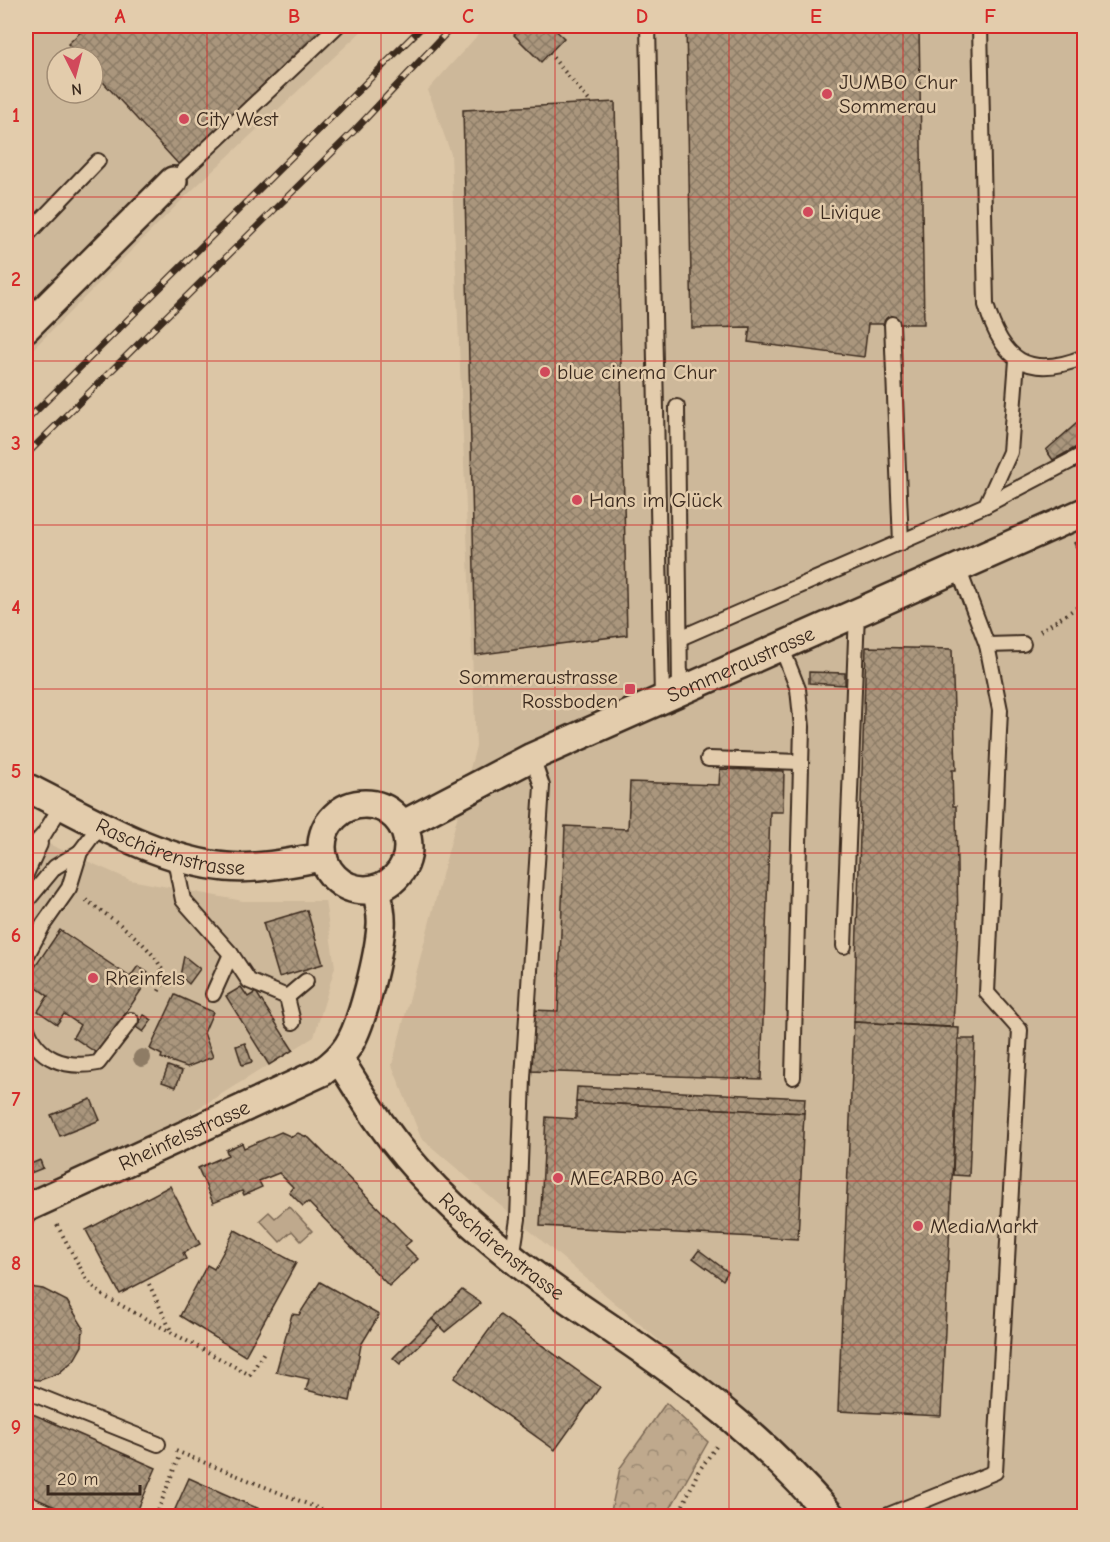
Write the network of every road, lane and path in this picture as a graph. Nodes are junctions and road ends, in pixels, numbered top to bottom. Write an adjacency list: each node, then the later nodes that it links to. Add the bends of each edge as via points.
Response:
1 (337, 26): 7 (lane)
2 (648, 26): 25 (lane)
3 (980, 26): 12 (lane, via 986,305 994,332)
4 (549, 53): 5 (path)
5 (591, 103)
6 (98, 161): 8 (lane)
7 (172, 182): 10 (street)
8 (26, 236)
9 (892, 324): 17 (lane)
10 (26, 328)
11 (1084, 357): 12 (lane, via 1043,366)
12 (1017, 360): 15 (lane, via 1010,452)
13 (677, 407): 21 (lane)
14 (1084, 454): 15 (lane)
15 (986, 505): 17 (lane)
16 (1084, 512): 18 (street, Sommeraustrasse)
17 (901, 543): 21 (lane)
18 (958, 568): 20 (street, Sommeraustrasse); 23 (lane)
19 (1084, 603): 22 (path)
20 (857, 613): 24 (street, Sommeraustrasse); 42 (lane)
21 (680, 638): 25 (lane)
22 (1023, 644): 23 (lane)
23 (987, 645): 68 (lane, via 1000,710 987,993 1020,1030 995,1472)
24 (781, 646): 25 (street, Sommeraustrasse); 28 (lane, via 798,689)
25 (671, 694): 26 (street, Sommeraustrasse)
26 (532, 757): 32 (street, Sommeraustrasse); 56 (lane, via 542,786 518,1219)
27 (708, 759): 28 (lane)
28 (801, 762): 53 (lane)
29 (26, 787): 30 (street, Raschärenstrasse)
30 (62, 805): 31 (street, Raschärenstrasse); 33 (lane)
31 (100, 824): 34 (lane); 36 (street, Raschärenstrasse)
32 (402, 825): 37 (street, via 376,805 344,809 328,825 321,846); 40 (street, via 407,835 407,858 396,878)
33 (44, 834): 35 (lane); 38 (lane)
34 (80, 852): 39 (lane); 41 (lane, via 55,867)
35 (26, 854)
36 (174, 855): 37 (street, Raschärenstrasse, via 227,867 259,867); 43 (lane, via 183,900)
37 (323, 857): 40 (street, via 330,873 342,884 359,890)
38 (26, 874)
39 (69, 888): 44 (lane); 46 (path, via 119,924 158,962 165,980)
40 (376, 889): 52 (street, via 380,942 359,1022)
41 (26, 902)
42 (844, 946)
43 (231, 954): 47 (lane); 48 (lane, via 249,981)
44 (26, 957)
45 (306, 981): 48 (lane)
46 (157, 994)
47 (213, 994)
48 (287, 997): 50 (lane)
49 (131, 1020): 51 (lane, via 98,1063 78,1066 61,1064 46,1056 34,1044)
50 (293, 1022)
51 (26, 1026)
52 (339, 1059): 54 (street, Rheinfelsstrasse, via 322,1072); 56 (street, Raschärenstrasse, via 381,1125 411,1161)
53 (793, 1077)
54 (26, 1208)
55 (53, 1218): 58 (path, via 87,1280 102,1295)
56 (512, 1258): 61 (street, Raschärenstrasse, via 671,1370)
57 (148, 1284): 58 (path)
58 (172, 1333): 59 (path, via 250,1375)
59 (264, 1352)
60 (26, 1390): 62 (lane)
61 (740, 1425): 66 (path, via 723,1436 698,1472); 67 (street, Raschärenstrasse, via 790,1470)
62 (158, 1444): 63 (path)
63 (180, 1453): 64 (path); 65 (path)
64 (156, 1516)
65 (337, 1516)
66 (678, 1516)
67 (831, 1516)
68 (886, 1516)

